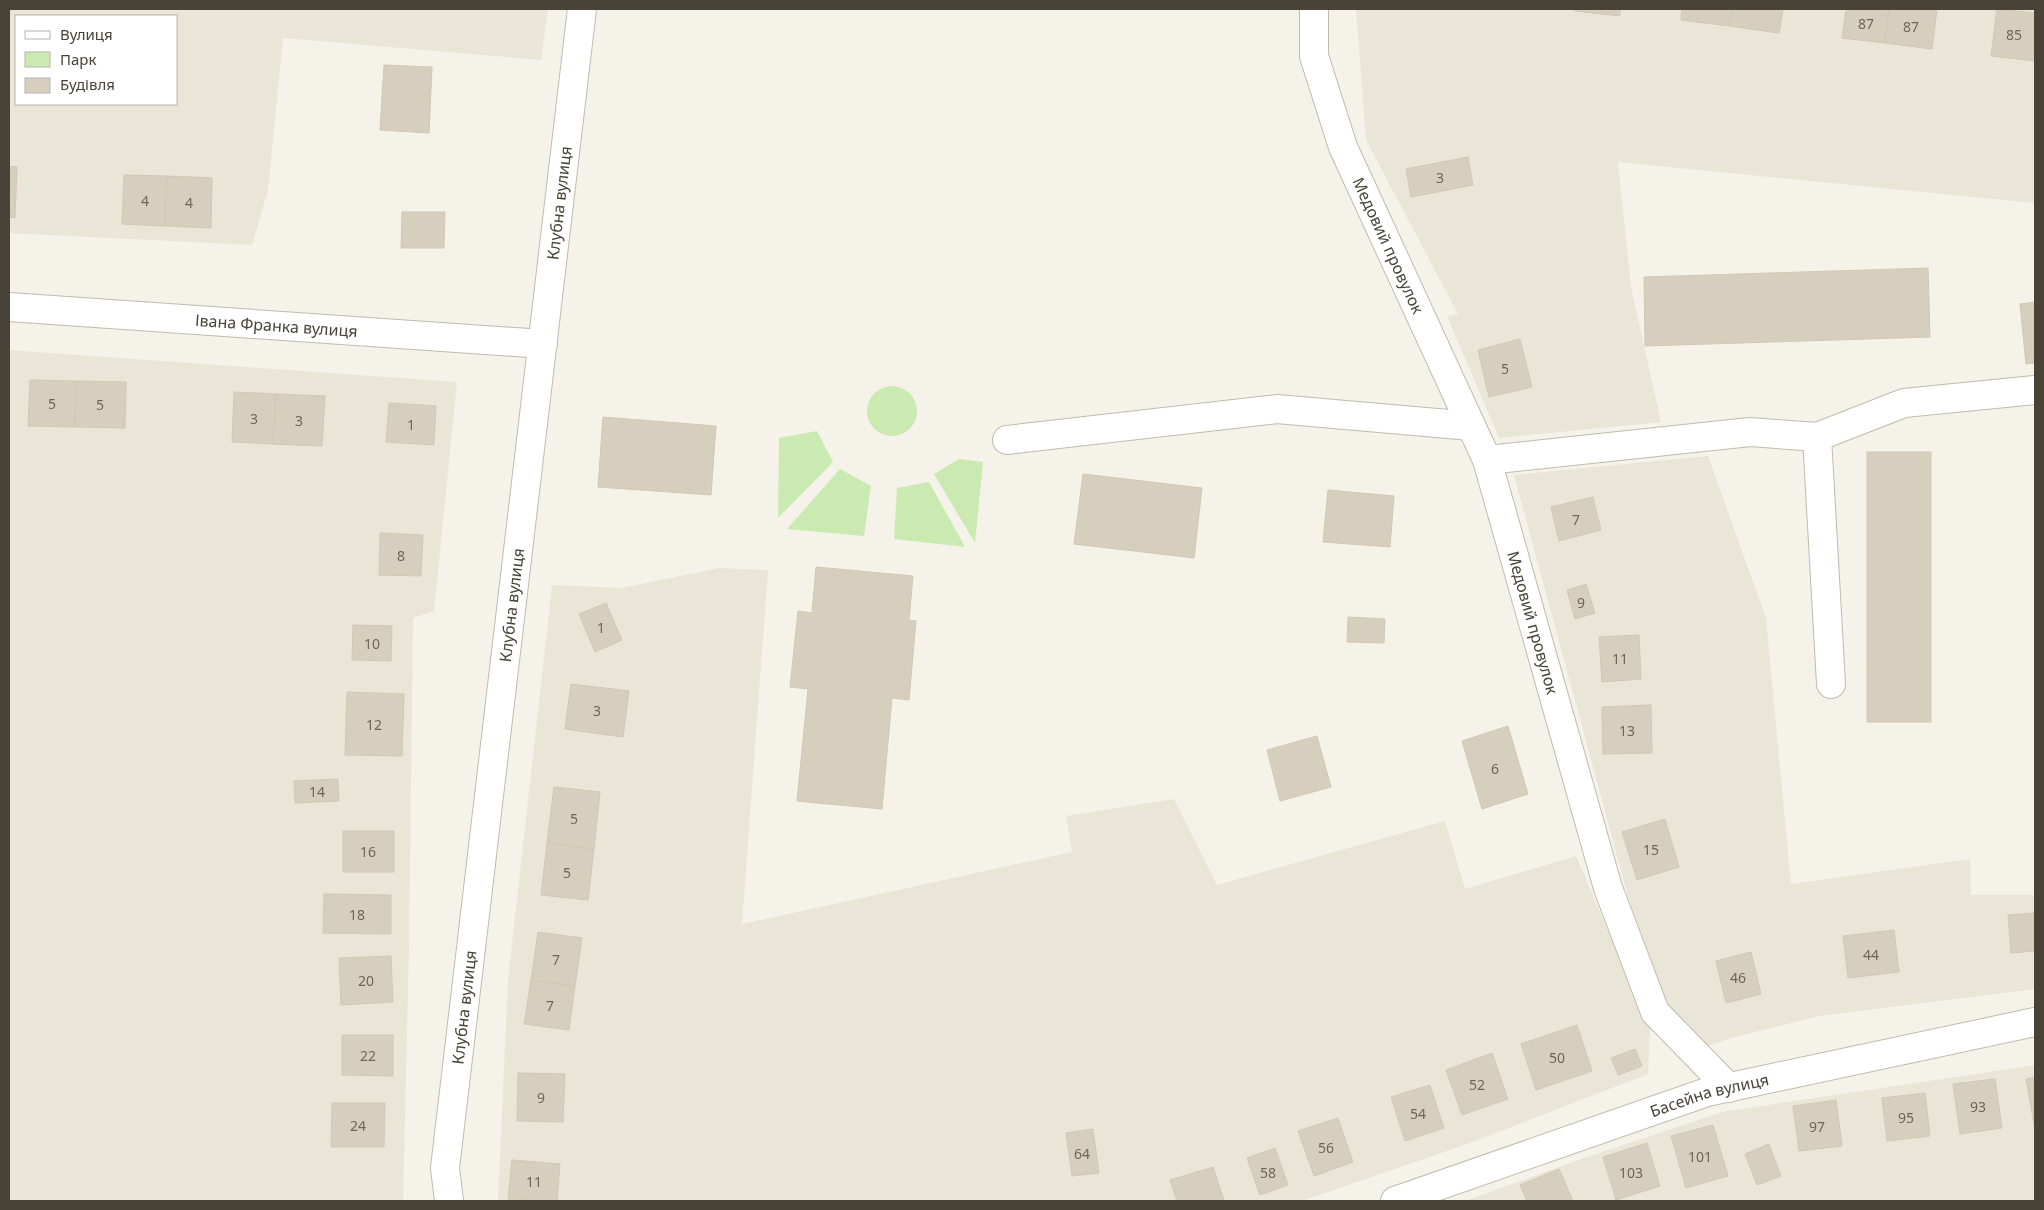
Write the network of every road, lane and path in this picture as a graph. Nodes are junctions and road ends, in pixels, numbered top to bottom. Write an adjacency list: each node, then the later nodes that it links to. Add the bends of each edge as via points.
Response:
1 (582, 9): 4 (street, Клубна вулиця)
2 (1314, 9): 6 (street, Медовий провулок, via 1314,56 1342,147)
3 (9, 307): 4 (street, Івана Франка вулиця)
4 (543, 344): 13 (street, Клубна вулиця, via 445,1168)
5 (2035, 390): 7 (street, via 1904,402)
6 (1471, 426): 8 (street, via 1277,409); 9 (street, Медовий провулок)
7 (1817, 437): 9 (street, via 1750,432); 10 (street)
8 (1007, 440)
9 (1487, 460): 12 (street, Медовий провулок, via 1608,888 1655,1012)
10 (1831, 684)
11 (2035, 1022): 12 (street, Басейна вулиця)
12 (1729, 1088): 14 (street, Басейна вулиця, via 1707,1092)
13 (448, 1201)
14 (1395, 1201)

